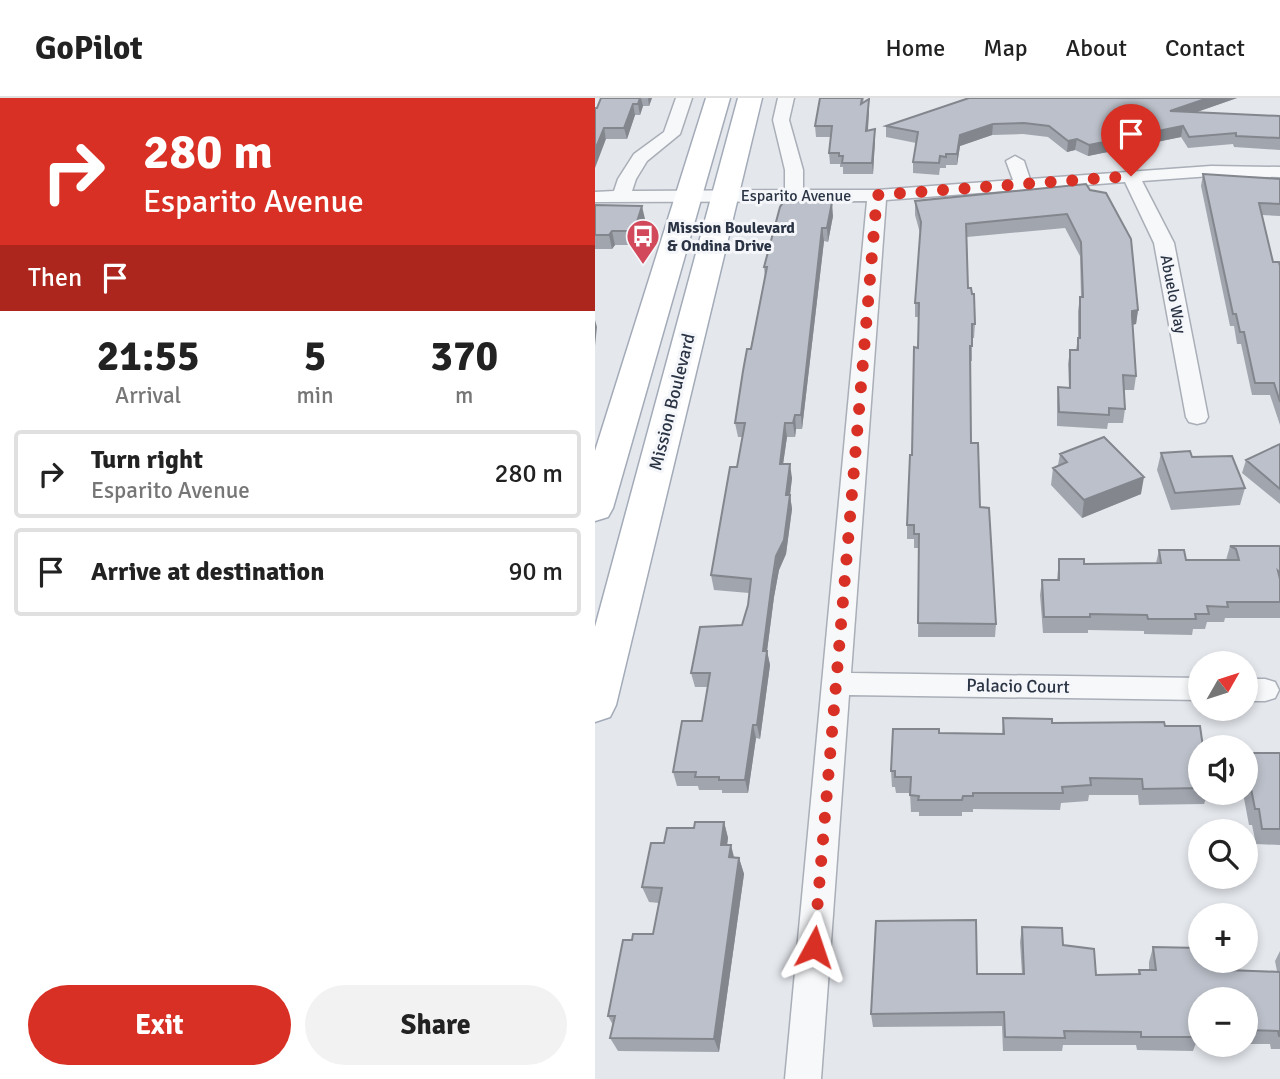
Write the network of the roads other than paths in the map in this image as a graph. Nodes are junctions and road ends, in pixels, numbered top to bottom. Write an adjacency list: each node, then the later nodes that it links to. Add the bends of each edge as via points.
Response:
1 (684, 98): 14 (street, via 672,134 641,158)
2 (717, 98): 12 (main road)
3 (750, 98): 9 (main road, Mission Boulevard)
4 (786, 98): 10 (street, via 781,120 794,170)
5 (1015, 161): 8 (street)
6 (1280, 172): 7 (street, Esparito Avenue)
7 (1131, 176): 8 (street, Esparito Avenue); 15 (street, Abuelo Way, via 1164,243)
8 (1024, 186): 11 (street, Esparito Avenue)
9 (725, 195): 10 (street, Esparito Avenue); 12 (street, Esparito Avenue); 19 (main road, Mission Boulevard)
10 (794, 195): 11 (street, Esparito Avenue)
11 (877, 195): 17 (street)
12 (688, 196): 14 (street, Esparito Avenue); 16 (main road)
13 (595, 197): 14 (street, Esparito Avenue)
14 (622, 197)
15 (1196, 417)
16 (595, 508)
17 (836, 684): 18 (street, Palacio Court); 20 (street)
18 (1188, 689)
19 (595, 705)
20 (803, 1079)

